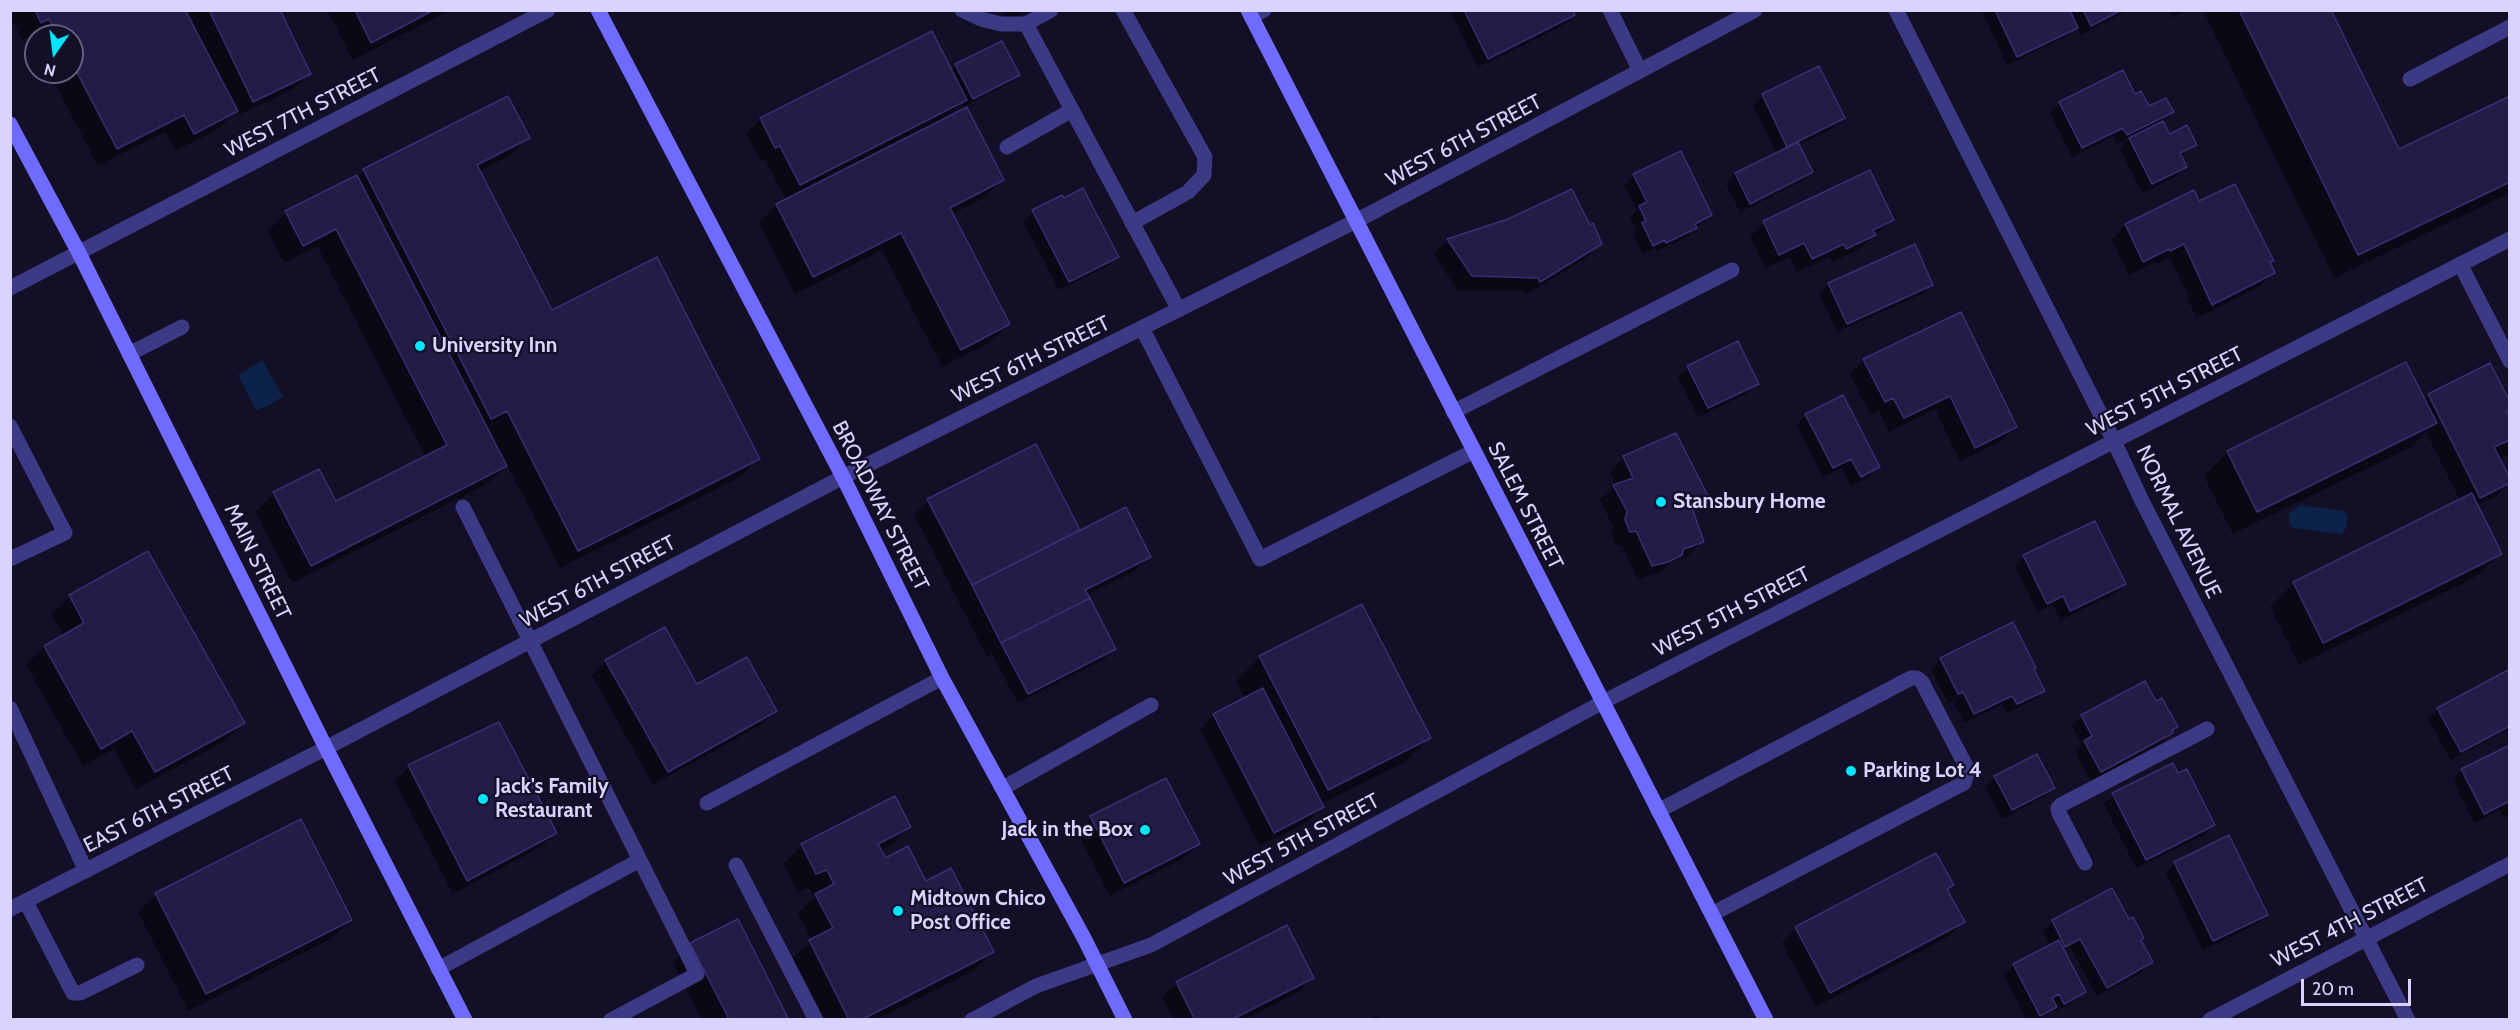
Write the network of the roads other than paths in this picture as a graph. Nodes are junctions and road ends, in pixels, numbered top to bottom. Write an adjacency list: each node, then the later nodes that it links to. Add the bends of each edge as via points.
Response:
1 (548, 10): 20 (street, WEST 7TH STREET)
2 (598, 10): 33 (main road, BROADWAY STREET)
3 (962, 10): 10 (street, via 1001,24)
4 (1052, 10): 10 (street)
5 (1123, 10): 18 (street, via 1205,157 1204,174 1188,192)
6 (1610, 10): 12 (street)
7 (1755, 10): 12 (street, WEST 6TH STREET)
8 (1896, 10): 31 (street, NORMAL AVENUE)
9 (1255, 13): 17 (main road, SALEM STREET)
10 (1026, 24): 14 (street)
11 (2510, 27): 13 (street)
12 (1640, 71): 17 (street, WEST 6TH STREET)
13 (2410, 80)
14 (1072, 110): 16 (street); 18 (street)
15 (10, 124): 20 (main road, MAIN STREET)
16 (1007, 147)
17 (1356, 221): 24 (street, WEST 6TH STREET); 29 (main road, SALEM STREET)
18 (1132, 223): 24 (street)
19 (2510, 239): 21 (street, WEST 5TH STREET)
20 (79, 253): 23 (street, WEST 7TH STREET); 27 (main road, MAIN STREET)
21 (2460, 264): 28 (street); 31 (street, WEST 5TH STREET)
22 (1732, 270): 29 (street)
23 (10, 288)
24 (1179, 310): 26 (street, WEST 6TH STREET)
25 (182, 327): 27 (street)
26 (1142, 328): 32 (street, via 1260,559); 33 (street, WEST 6TH STREET)
27 (129, 354): 42 (main road, MAIN STREET)
28 (2510, 361)
29 (1454, 412): 32 (main road, SALEM STREET)
30 (10, 426): 35 (street, via 65,532)
31 (2114, 441): 38 (street, WEST 5TH STREET); 54 (street, NORMAL AVENUE)
32 (1474, 451): 38 (main road, SALEM STREET)
33 (843, 477): 36 (street, WEST 6TH STREET); 37 (main road, BROADWAY STREET)
34 (463, 507): 36 (street)
35 (10, 559)
36 (530, 641): 42 (street, WEST 6TH STREET); 46 (street)
37 (942, 678): 43 (main road, BROADWAY STREET); 44 (street)
38 (1602, 702): 45 (main road, SALEM STREET); 55 (street, WEST 5TH STREET, via 1151,945)
39 (1151, 705): 43 (street)
40 (10, 708): 50 (street)
41 (2206, 729): 47 (street, via 2058,808)
42 (326, 748): 50 (street, EAST 6TH STREET); 57 (main road, MAIN STREET)
43 (1002, 788): 55 (main road, BROADWAY STREET)
44 (707, 804)
45 (1658, 811): 53 (main road, SALEM STREET); 53 (street, via 1911,678 1922,682 1968,770 1964,783)
46 (640, 860): 57 (street); 59 (street, via 697,974)
47 (2085, 863)
48 (2510, 864): 54 (street, WEST 4TH STREET)
49 (736, 865): 60 (street)
50 (86, 871): 51 (street, EAST 6TH STREET)
51 (26, 902): 52 (street, EAST 6TH STREET); 56 (street, via 73,993)
52 (10, 909)
53 (1712, 914): 63 (main road, SALEM STREET)
54 (2366, 938): 64 (street, WEST 4TH STREET); 65 (street, NORMAL AVENUE)
55 (1098, 964): 61 (street, WEST 5TH STREET, via 1036,986); 62 (main road, BROADWAY STREET)
56 (137, 965)
57 (438, 969): 58 (main road, MAIN STREET)
58 (465, 1020)
59 (611, 1020)
60 (816, 1020)
61 (972, 1020)
62 (1125, 1020)
63 (1766, 1020)
64 (2210, 1020)
65 (2408, 1020)

